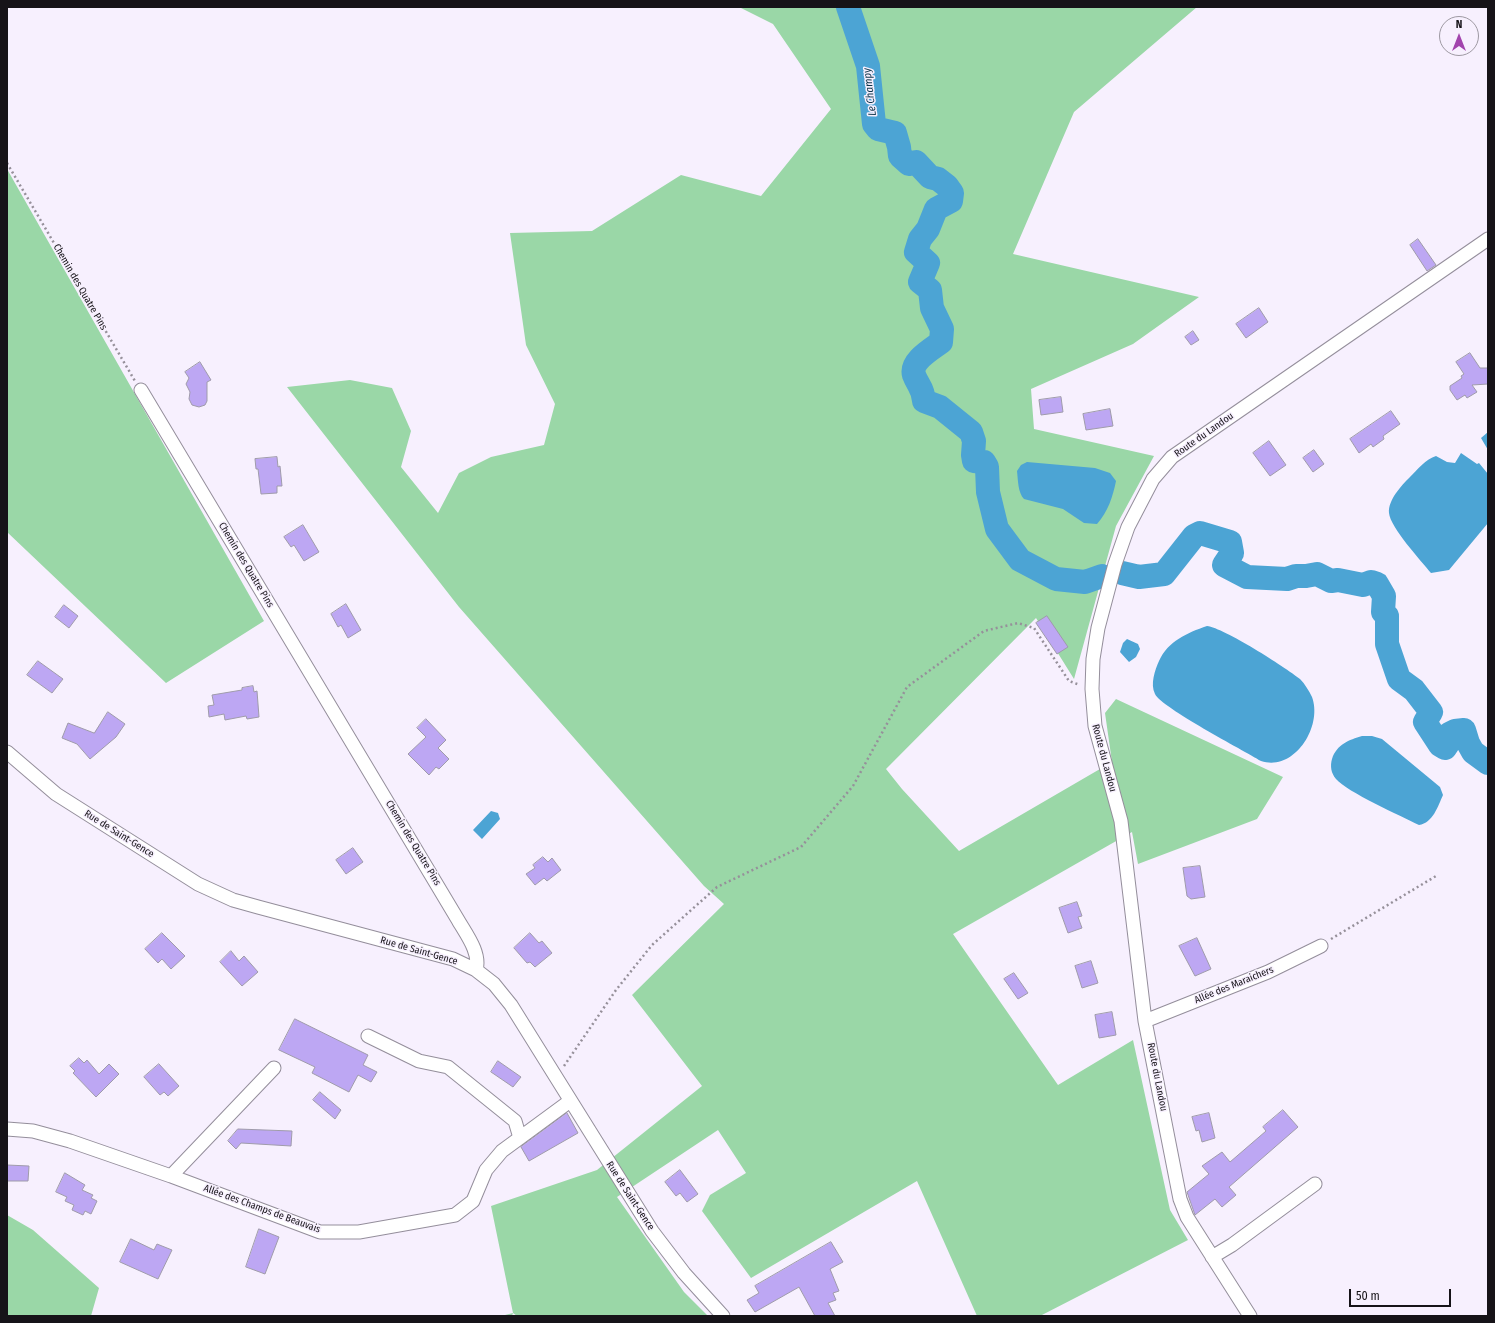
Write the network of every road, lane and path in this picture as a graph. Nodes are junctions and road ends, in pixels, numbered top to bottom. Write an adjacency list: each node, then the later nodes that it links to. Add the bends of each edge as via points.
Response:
1 (7, 163): 3 (path, Chemin des Quatre Pins)
2 (1488, 239): 4 (street, Route du Landou, via 1167,462 1153,479 1138,507 1115,564 1098,628)
3 (140, 390): 8 (street, Chemin des Quatre Pins, via 458,920 474,948)
4 (1092, 689): 9 (street, Route du Landou, via 1095,726 1121,821); 12 (path, via 1069,680 1034,628 1018,623 984,631 907,687 853,786 801,847 717,887 652,945 616,990)
5 (7, 752): 8 (street, Rue de Saint-Gence, via 56,794 198,884 233,900 453,959)
6 (1436, 876): 7 (path)
7 (1321, 946): 9 (street, Allée des Maraichers, via 1268,972)
8 (476, 970): 12 (street, Rue de Saint-Gence, via 494,984 511,1005)
9 (1146, 1021): 18 (street, Route du Landou, via 1180,1199 1187,1217)
10 (368, 1036): 15 (street, via 419,1061 448,1067 515,1121)
11 (274, 1068): 16 (street)
12 (557, 1077): 13 (street, Rue de Saint-Gence)
13 (570, 1101): 15 (street, Allée des Champs de Beauvais); 19 (street, Rue de Saint-Gence, via 652,1231)
14 (7, 1129): 16 (street, Allée des Champs de Beauvais, via 33,1131 70,1141)
15 (520, 1138): 16 (street, Allée des Champs de Beauvais, via 502,1151 486,1170 473,1201 454,1215 359,1232 320,1232)
16 (171, 1176)
17 (1315, 1184): 18 (street)
18 (1212, 1257): 20 (street, Route du Landou)
19 (722, 1316)
20 (1250, 1316)

